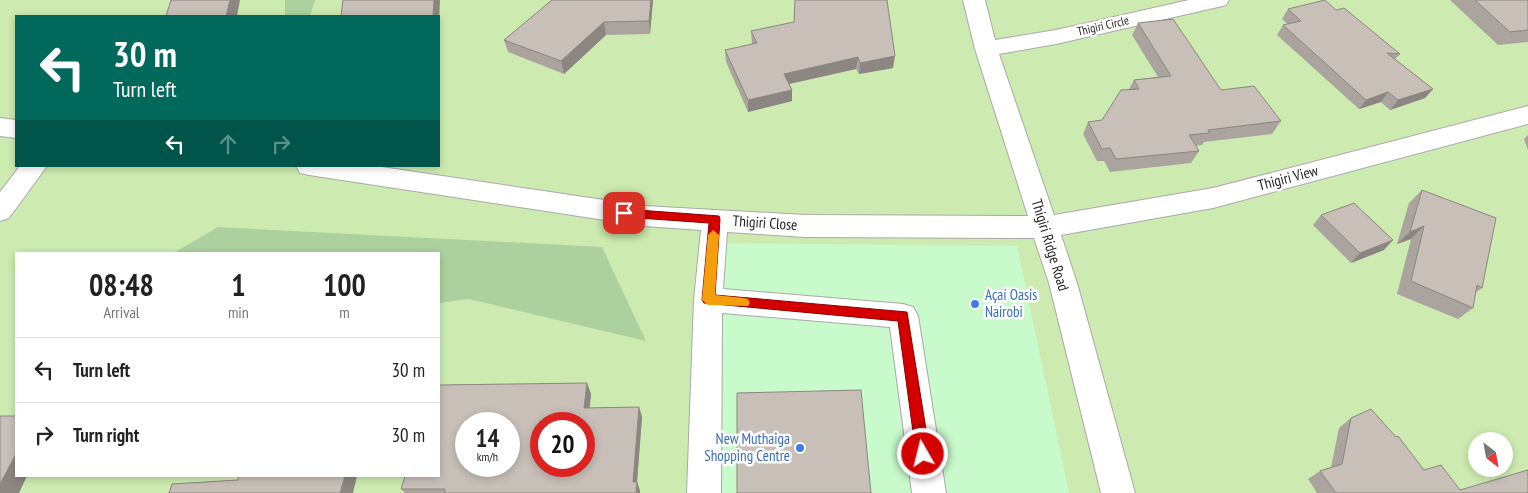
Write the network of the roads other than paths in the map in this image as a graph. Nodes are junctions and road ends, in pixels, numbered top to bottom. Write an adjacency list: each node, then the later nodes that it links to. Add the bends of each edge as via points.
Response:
1 (974, 0): 3 (street, Thigiri Ridge Road)
2 (1218, 0): 3 (street, Thigiri Circle)
3 (986, 49): 11 (street, Thigiri Ridge Road)
4 (1528, 115): 11 (street, Thigiri View, via 1213,198)
5 (0, 127): 6 (street)
6 (15, 129)
7 (33, 167): 9 (street)
8 (316, 167): 10 (street, Thigiri Close, via 644,216)
9 (0, 212)
10 (715, 219): 11 (street, Thigiri Close, via 806,226); 12 (street)
11 (1045, 227): 15 (street, Thigiri Ridge Road, via 1063,283)
12 (708, 300): 13 (street); 14 (street, via 903,316)
13 (704, 493)
14 (928, 493)
15 (1118, 493)

